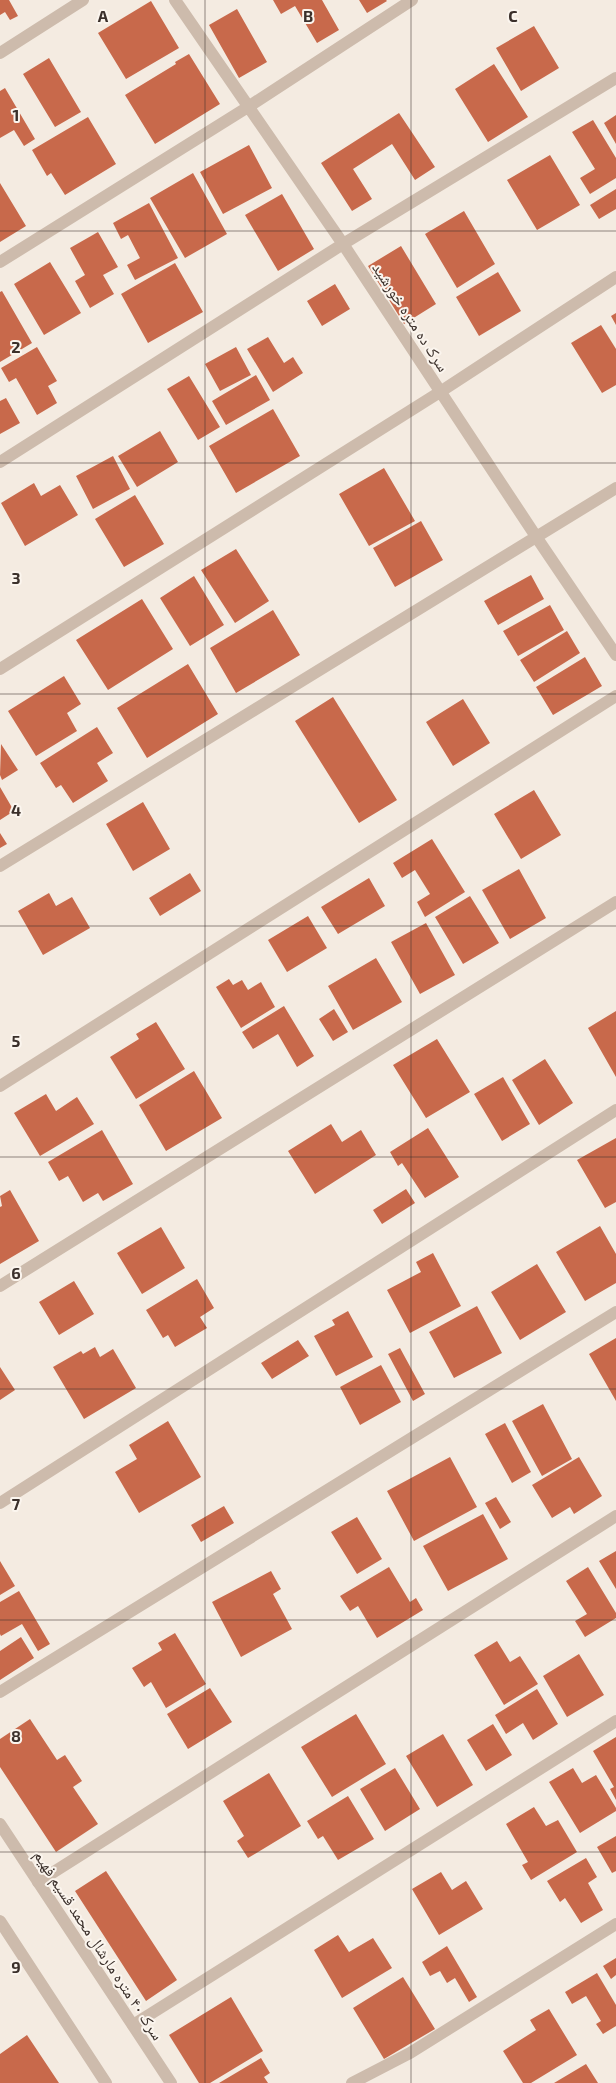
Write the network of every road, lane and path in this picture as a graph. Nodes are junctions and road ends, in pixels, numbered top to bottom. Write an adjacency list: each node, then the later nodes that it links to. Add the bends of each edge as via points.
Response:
1 (83, 0): 4 (street)
2 (175, 0): 6 (street, سرک ده متره خورشید)
3 (412, 0): 6 (street)
4 (0, 53)
5 (616, 78): 7 (street)
6 (248, 107): 7 (street, سرک ده متره خورشید); 8 (street)
7 (343, 244): 10 (street, سرک ده متره خورشید); 11 (street)
8 (0, 262)
9 (616, 277): 10 (street)
10 (440, 392): 13 (street, سرک ده متره خورشید); 15 (street)
11 (0, 462)
12 (616, 488): 13 (street)
13 (537, 538): 14 (street, سرک ده متره خورشید); 17 (street)
14 (616, 655)
15 (0, 669)
16 (616, 696): 19 (street)
17 (0, 866)
18 (616, 902): 21 (street)
19 (0, 1086)
20 (616, 1110): 23 (street)
21 (0, 1286)
22 (616, 1312): 25 (street)
23 (0, 1503)
24 (616, 1516): 28 (street)
25 (0, 1692)
26 (616, 1721): 31 (street)
27 (0, 1824): 28 (street, سرک ۴۰ متره مارشال محمد قسیم فهیم)
28 (38, 1882): 31 (street, سرک ۴۰ متره مارشال محمد قسیم فهیم)
29 (0, 1921): 32 (street)
30 (616, 1924): 34 (street, via 410,2053)
31 (133, 2025): 33 (street, سرک ۴۰ متره مارشال محمد قسیم فهیم)
32 (106, 2083)
33 (171, 2083)
34 (352, 2083)

